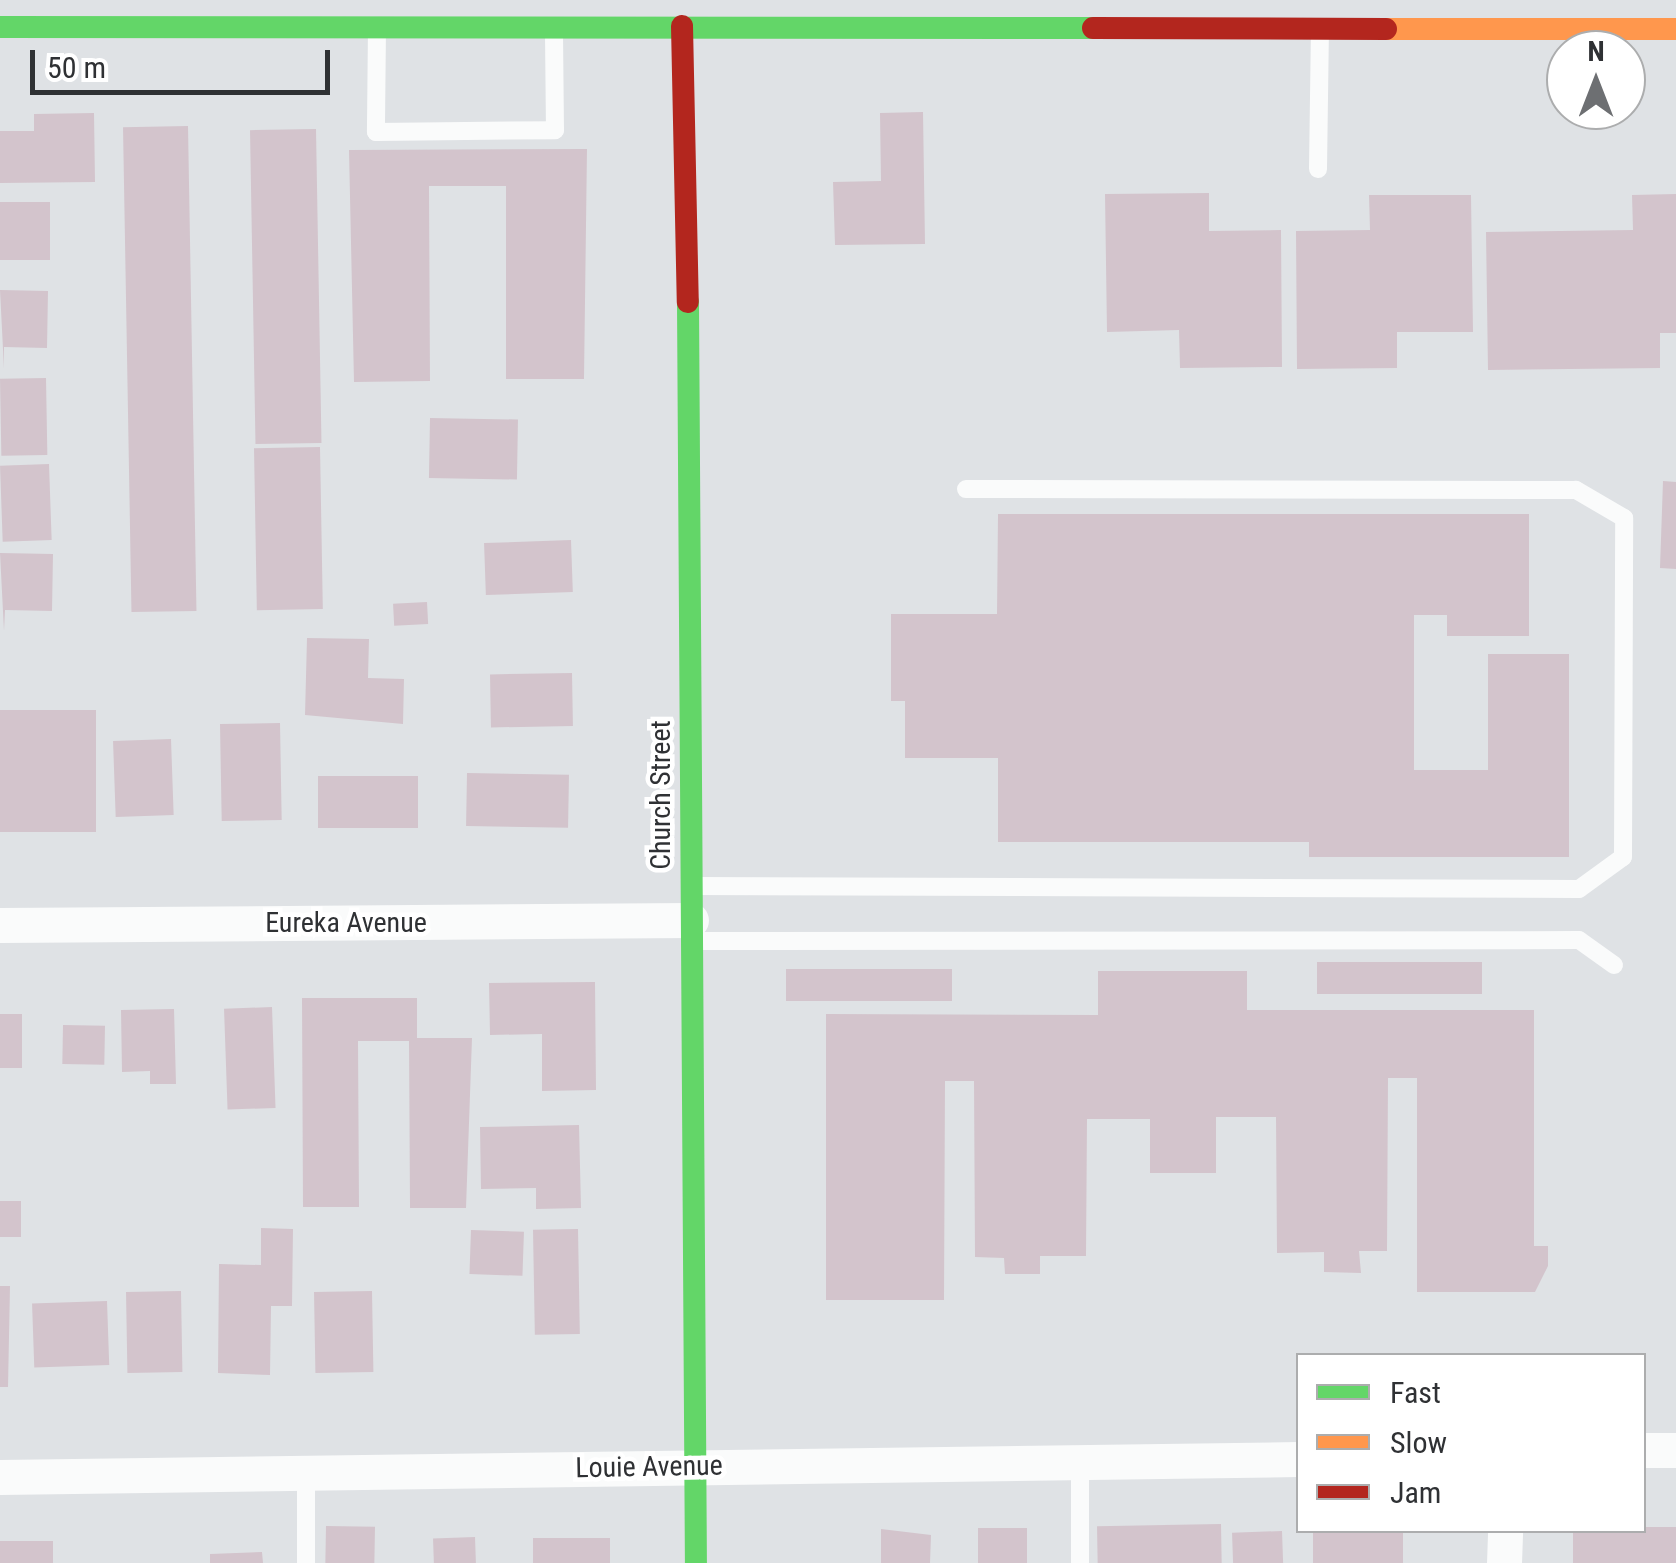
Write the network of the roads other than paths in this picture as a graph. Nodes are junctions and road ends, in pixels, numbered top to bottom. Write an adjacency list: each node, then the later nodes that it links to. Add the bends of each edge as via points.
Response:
1 (681, 13): 2 (main road); 6 (main road); 9 (main road, Church Street)
2 (554, 27): 4 (main road); 4 (lane, via 555,130 376,132)
3 (0, 28): 4 (main road)
4 (377, 28)
5 (1676, 29): 6 (main road)
6 (1320, 30): 7 (lane)
7 (1318, 169)
8 (966, 489): 9 (lane, via 1576,490 1624,518 1623,858 1578,889)
9 (691, 916): 10 (street, Eureka Avenue); 11 (lane, via 1579,940); 16 (main road, Church Street)
10 (0, 925)
11 (1614, 965)
12 (1646, 1450): 13 (street)
13 (1676, 1450)
14 (1296, 1459): 15 (street, Louie Avenue)
15 (1080, 1464): 16 (street, Louie Avenue); 22 (lane)
16 (695, 1465): 17 (street, Louie Avenue); 21 (main road, Church Street)
17 (306, 1475): 18 (street, Louie Avenue); 20 (lane)
18 (0, 1478)
19 (1504, 1533): 23 (street)
20 (306, 1563)
21 (696, 1563)
22 (1080, 1563)
23 (1504, 1563)

